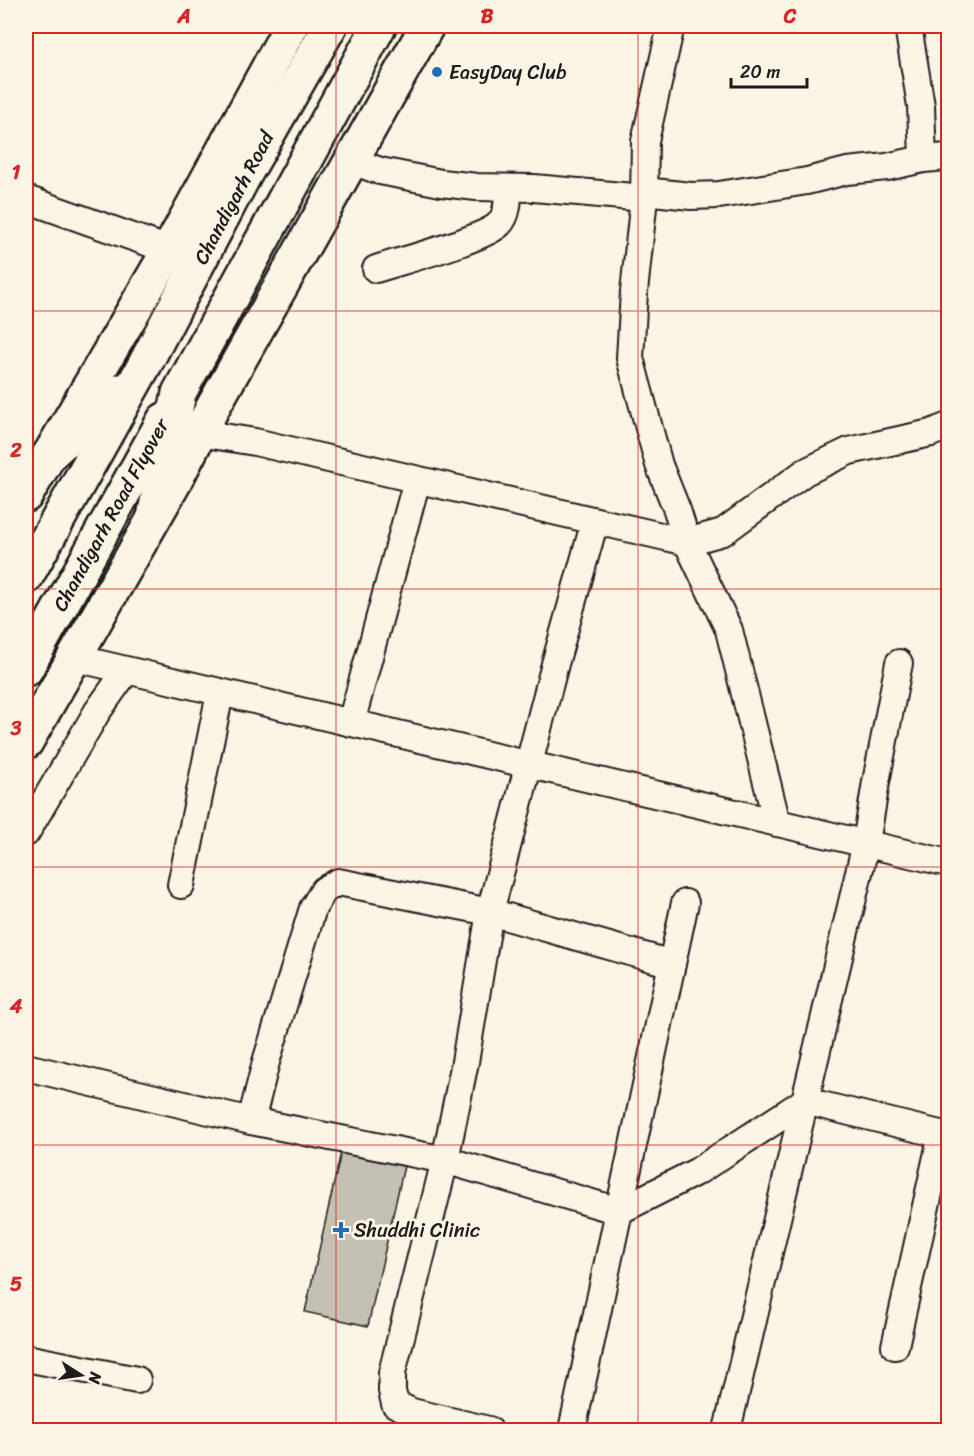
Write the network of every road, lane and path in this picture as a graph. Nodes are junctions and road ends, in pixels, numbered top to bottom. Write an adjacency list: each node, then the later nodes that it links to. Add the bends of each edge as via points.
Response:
1 (291, 26): 12 (main road)
2 (330, 26): 14 (main road, Chandigarh Road, via 245,174)
3 (379, 26): 15 (main road, Chandigarh Road Flyover)
4 (427, 26): 8 (main road)
5 (671, 26): 10 (street, via 645,141)
6 (908, 26): 7 (street, via 921,106)
7 (936, 158): 10 (street, via 719,195)
8 (352, 161): 9 (street, via 441,183); 17 (main road)
9 (508, 188): 10 (street); 13 (street, via 508,206 499,224 477,236)
10 (644, 194): 23 (street, via 630,358 658,465)
11 (26, 199): 12 (street)
12 (169, 250): 18 (main road)
13 (376, 269)
14 (140, 372): 18 (main road); 24 (main road)
15 (179, 393): 21 (main road); 27 (main road, Chandigarh Road Flyover)
16 (948, 426): 23 (street, via 849,451 805,472 723,532)
17 (199, 433): 19 (street, via 255,442); 21 (main road)
18 (49, 455): 20 (main road)
19 (417, 480): 22 (street); 30 (street)
20 (26, 495)
21 (154, 516): 25 (main road)
22 (596, 521): 23 (street); 32 (street)
23 (687, 542): 33 (street, via 729,630)
24 (26, 577)
25 (75, 658): 28 (street); 31 (main road)
26 (899, 663): 35 (street)
27 (26, 669)
28 (126, 671): 29 (street); 34 (street, via 90,722)
29 (220, 693): 30 (street); 37 (street)
30 (351, 723): 32 (street)
31 (26, 742)
32 (529, 766): 33 (street); 39 (street)
33 (777, 823): 35 (street)
34 (26, 833)
35 (866, 843): 36 (street); 42 (street)
36 (948, 863)
37 (181, 885)
38 (685, 903): 40 (street)
39 (490, 912): 40 (street); 43 (street, via 338,882 324,890 313,908 295,962); 45 (street)
40 (672, 964): 46 (street)
41 (26, 1067): 43 (street)
42 (805, 1101): 44 (street); 46 (street, via 698,1171); 52 (street)
43 (251, 1121): 45 (street)
44 (945, 1135): 47 (street)
45 (445, 1160): 46 (street); 50 (street, via 392,1373 392,1391 395,1404 412,1412)
46 (619, 1210): 51 (street)
47 (895, 1346)
48 (26, 1358): 49 (street)
49 (136, 1380)
50 (489, 1431)
51 (572, 1431)
52 (727, 1431)

